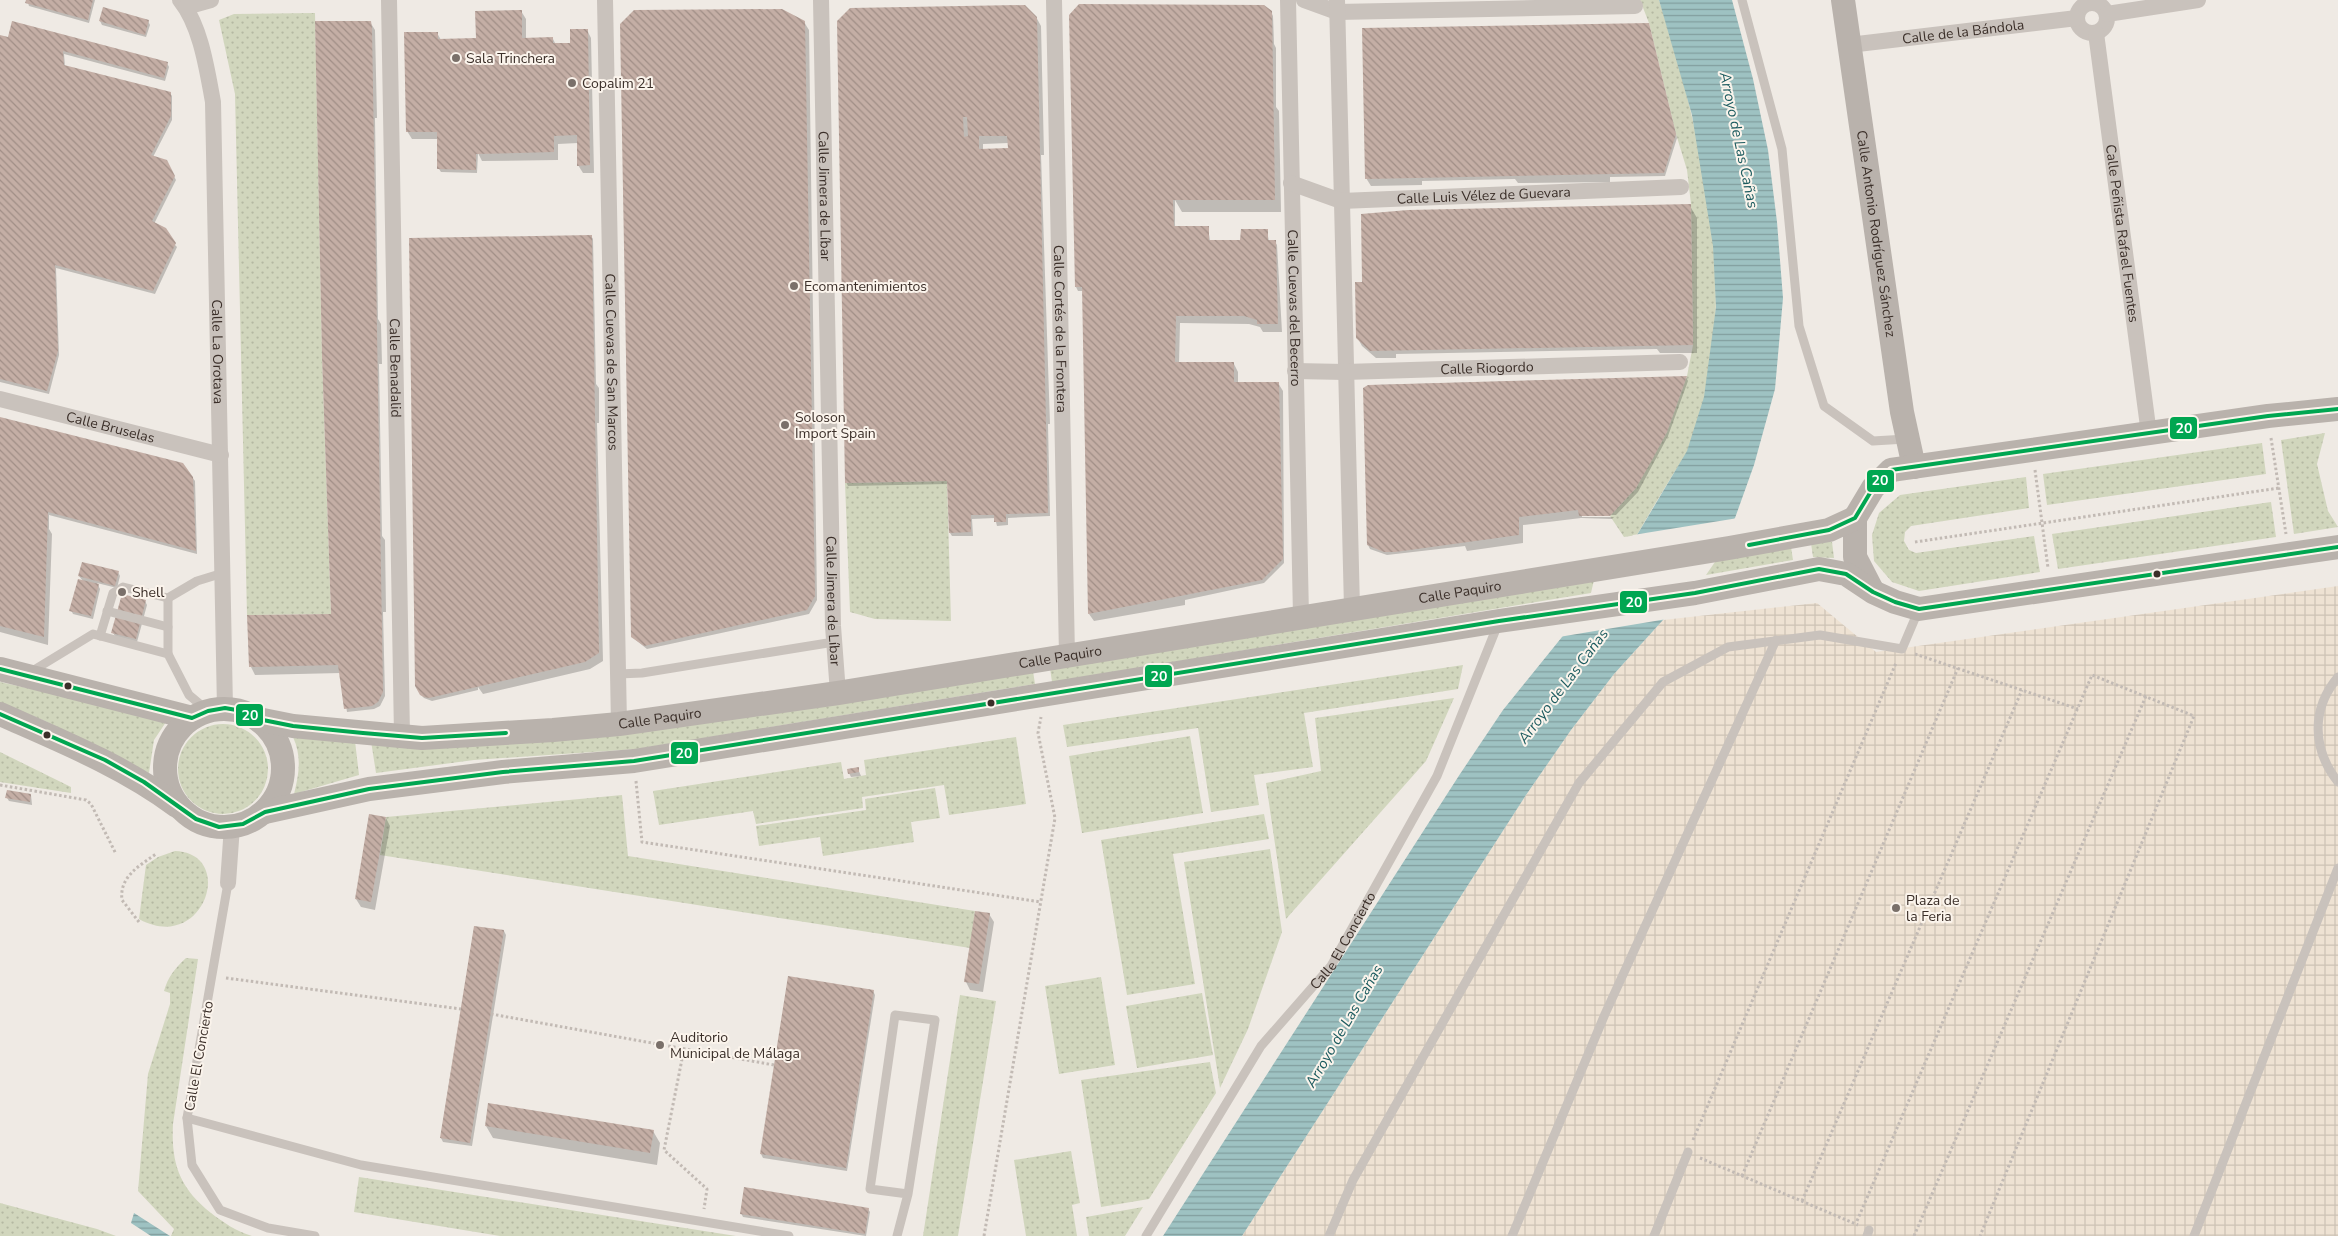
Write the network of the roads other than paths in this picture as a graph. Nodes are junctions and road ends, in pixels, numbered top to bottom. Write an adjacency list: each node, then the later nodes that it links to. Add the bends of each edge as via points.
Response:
1 (211, 0): 12 (street)
2 (389, 0): 56 (street, Calle Benadalid)
3 (605, 0): 48 (street, Calle Cuevas de San Marcos)
4 (821, 0): 44 (street, Calle Jimera de Líbar)
5 (1054, 0): 46 (street, Calle Cortés de la Frontera)
6 (1288, 0): 19 (street, Calle Cuevas del Becerro)
7 (1304, 0): 13 (street)
8 (1742, 0): 28 (lane, via 1782,149 1799,326 1824,406 1873,441)
9 (1843, 0): 18 (main road, Calle Antonio Rodríguez Sánchez)
10 (2198, 0): 15 (street)
11 (2090, 2): 15 (street, via 2099,5); 16 (street, via 2082,7)
12 (183, 4): 29 (street, Calle La Orotava, via 204,55 213,102)
13 (1337, 6): 14 (street); 21 (street)
14 (1635, 6)
15 (2107, 14): 17 (street, via 2106,26)
16 (2077, 18): 17 (street, via 2081,29 2090,34); 18 (street, Calle de la Bándola)
17 (2096, 33): 27 (street, Calle Peñista Rafael Fuentes)
18 (1849, 45): 28 (main road, Calle Antonio Rodríguez Sánchez)
19 (1291, 182): 21 (street, Calle Luis Vélez de Guevara); 23 (street, Calle Cuevas del Becerro)
20 (1681, 187): 21 (street, Calle Luis Vélez de Guevara)
21 (1341, 201): 24 (street)
22 (1680, 362): 24 (street, Calle Riogordo)
23 (1295, 371): 24 (street, Calle Riogordo); 39 (street, Calle Cuevas del Becerro)
24 (1345, 372): 36 (street)
25 (0, 399): 29 (street, Calle Bruselas)
26 (2338, 409): 27 (main road)
27 (2149, 434): 30 (main road)
28 (1908, 439): 30 (main road, Calle Antonio Rodríguez Sánchez)
29 (220, 456): 33 (street, Calle La Orotava)
30 (1914, 467): 31 (main road, via 1891,470 1872,488)
31 (1855, 518): 34 (main road, via 1855,557); 36 (main road, Calle Paquiro, via 1829,530 1729,548)
32 (2338, 547): 37 (main road)
33 (223, 573): 35 (lane, via 197,582); 52 (street, Calle La Orotava)
34 (1873, 592): 37 (main road); 40 (main road, via 1846,574 1819,569 1695,593)
35 (168, 598): 38 (lane, via 123,587 113,593); 41 (lane)
36 (1352, 608): 39 (main road, Calle Paquiro)
37 (1919, 608): 43 (lane, via 1902,649 1820,635)
38 (107, 611): 41 (lane); 42 (lane)
39 (1301, 616): 46 (main road, Calle Paquiro)
40 (1499, 621): 59 (main road, via 634,760 369,789); 69 (lane, Calle El Concierto, via 1437,776 1332,966 1261,1046)
41 (168, 628): 45 (lane)
42 (100, 636): 45 (lane); 49 (lane, via 93,634)
43 (1776, 640): 70 (lane, via 1728,647 1663,682 1579,783 1353,1180); 71 (lane, via 1604,1014)
44 (834, 642): 48 (lane, via 642,673); 51 (street, Calle Jimera de Líbar)
45 (168, 654): 52 (lane, via 189,696)
46 (1067, 656): 51 (main road, Calle Paquiro)
47 (0, 669): 49 (main road)
48 (618, 674): 55 (street, Calle Cuevas de San Marcos)
49 (25, 676): 52 (main road)
50 (2338, 677): 57 (lane, via 2327,690 2318,715 2318,743 2327,768)
51 (838, 693): 55 (main road, Calle Paquiro)
52 (208, 712): 54 (main road, via 242,711); 58 (main road, via 176,732 167,751 165,772 170,793)
53 (0, 714): 58 (main road, via 148,784)
54 (258, 719): 56 (main road, Calle Paquiro, via 293,726); 59 (main road, via 276,738 284,764 279,790)
55 (619, 724): 56 (main road, Calle Paquiro, via 422,738)
56 (402, 735)
57 (2338, 782)
58 (181, 808): 60 (main road, via 199,822 218,827)
59 (264, 812): 60 (main road)
60 (232, 826): 62 (street, Calle El Concierto)
61 (2338, 868): 73 (lane)
62 (228, 884): 63 (lane, Calle El Concierto)
63 (187, 1118): 66 (lane, Calle El Concierto, via 192,1164 220,1210 268,1228); 67 (lane, via 362,1165)
64 (1688, 1152): 72 (lane)
65 (908, 1194): 65 (lane, via 935,1020 895,1015 870,1188); 68 (lane)
66 (315, 1236)
67 (790, 1236)
68 (897, 1236)
69 (1146, 1236)
70 (1329, 1236)
71 (1512, 1236)
72 (1654, 1236)
73 (2194, 1236)

